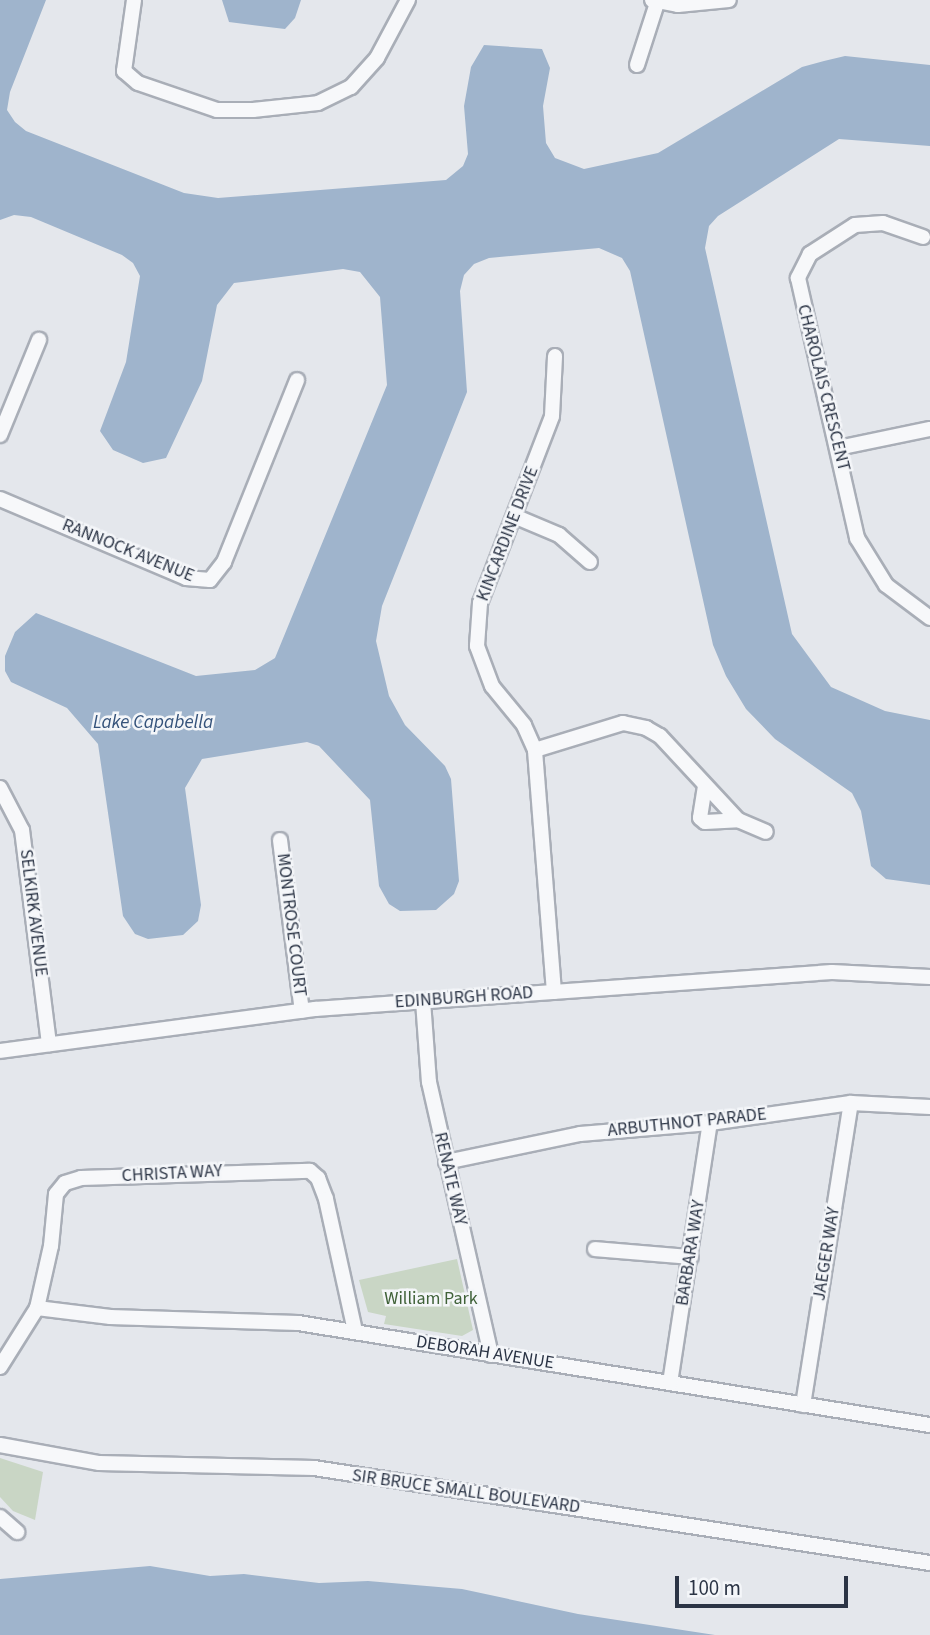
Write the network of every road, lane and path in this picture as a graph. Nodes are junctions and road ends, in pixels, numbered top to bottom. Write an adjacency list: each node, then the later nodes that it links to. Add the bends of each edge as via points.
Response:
1 (134, 0): 2 (street, via 124,71 138,83 217,110 318,103 351,87 377,58)
2 (408, 0)
3 (729, 0): 4 (street, via 678,5)
4 (655, 1): 5 (street)
5 (637, 65)
6 (923, 237): 12 (street, CHAROLAIS CRESCENT, via 883,223 855,225 810,254 800,270 800,292)
7 (39, 340): 11 (street)
8 (555, 356): 14 (street, KINCARDINE DRIVE, via 552,416)
9 (297, 380): 13 (street, RANNOCK AVENUE, via 224,562 210,580 186,578)
10 (930, 429): 12 (street)
11 (0, 435)
12 (838, 448): 16 (street, CHAROLAIS CRESCENT, via 864,554 900,598)
13 (0, 499)
14 (514, 516): 15 (street, via 559,535); 17 (street, KINCARDINE DRIVE, via 480,603 477,646 492,686 524,725)
15 (590, 562)
16 (930, 618)
17 (535, 750): 18 (street, via 623,723 660,736); 24 (street, KINCARDINE DRIVE)
18 (705, 786): 20 (street); 20 (street, via 700,818 705,822)
19 (0, 788): 27 (street, SELKIRK AVENUE, via 22,830)
20 (738, 820): 21 (street)
21 (766, 832)
22 (280, 840): 26 (street, MONTROSE COURT)
23 (930, 977): 24 (street, EDINBURGH ROAD, via 832,972)
24 (554, 992): 25 (street, EDINBURGH ROAD)
25 (423, 1001): 26 (street, EDINBURGH ROAD); 32 (street, RENATE WAY, via 429,1082)
26 (302, 1010): 27 (street, EDINBURGH ROAD)
27 (49, 1044): 28 (street, EDINBURGH ROAD)
28 (0, 1051)
29 (851, 1103): 30 (street, ARBUTHNOT PARADE); 31 (street, ARBUTHNOT PARADE); 40 (street, JAEGER WAY)
30 (930, 1107)
31 (710, 1123): 32 (street, ARBUTHNOT PARADE, via 580,1134); 34 (street, BARBARA WAY)
32 (446, 1162): 37 (street, RENATE WAY)
33 (594, 1249): 34 (street)
34 (691, 1257): 39 (street, BARBARA WAY)
35 (37, 1308): 36 (street, DEBORAH AVENUE, via 110,1317 258,1320); 36 (street, CHRISTA WAY, via 51,1246 55,1199 65,1183 299,1169 315,1174 322,1185); 38 (street, CHRISTA WAY)
36 (355, 1331): 37 (street, DEBORAH AVENUE)
37 (491, 1355): 39 (street, DEBORAH AVENUE)
38 (0, 1367)
39 (670, 1383): 40 (street, DEBORAH AVENUE)
40 (803, 1405): 41 (street, DEBORAH AVENUE)
41 (930, 1425)
42 (0, 1445): 45 (street, SIR BRUCE SMALL BOULEVARD, via 99,1463 314,1468)
43 (0, 1517): 44 (street)
44 (17, 1532)
45 (930, 1563)

